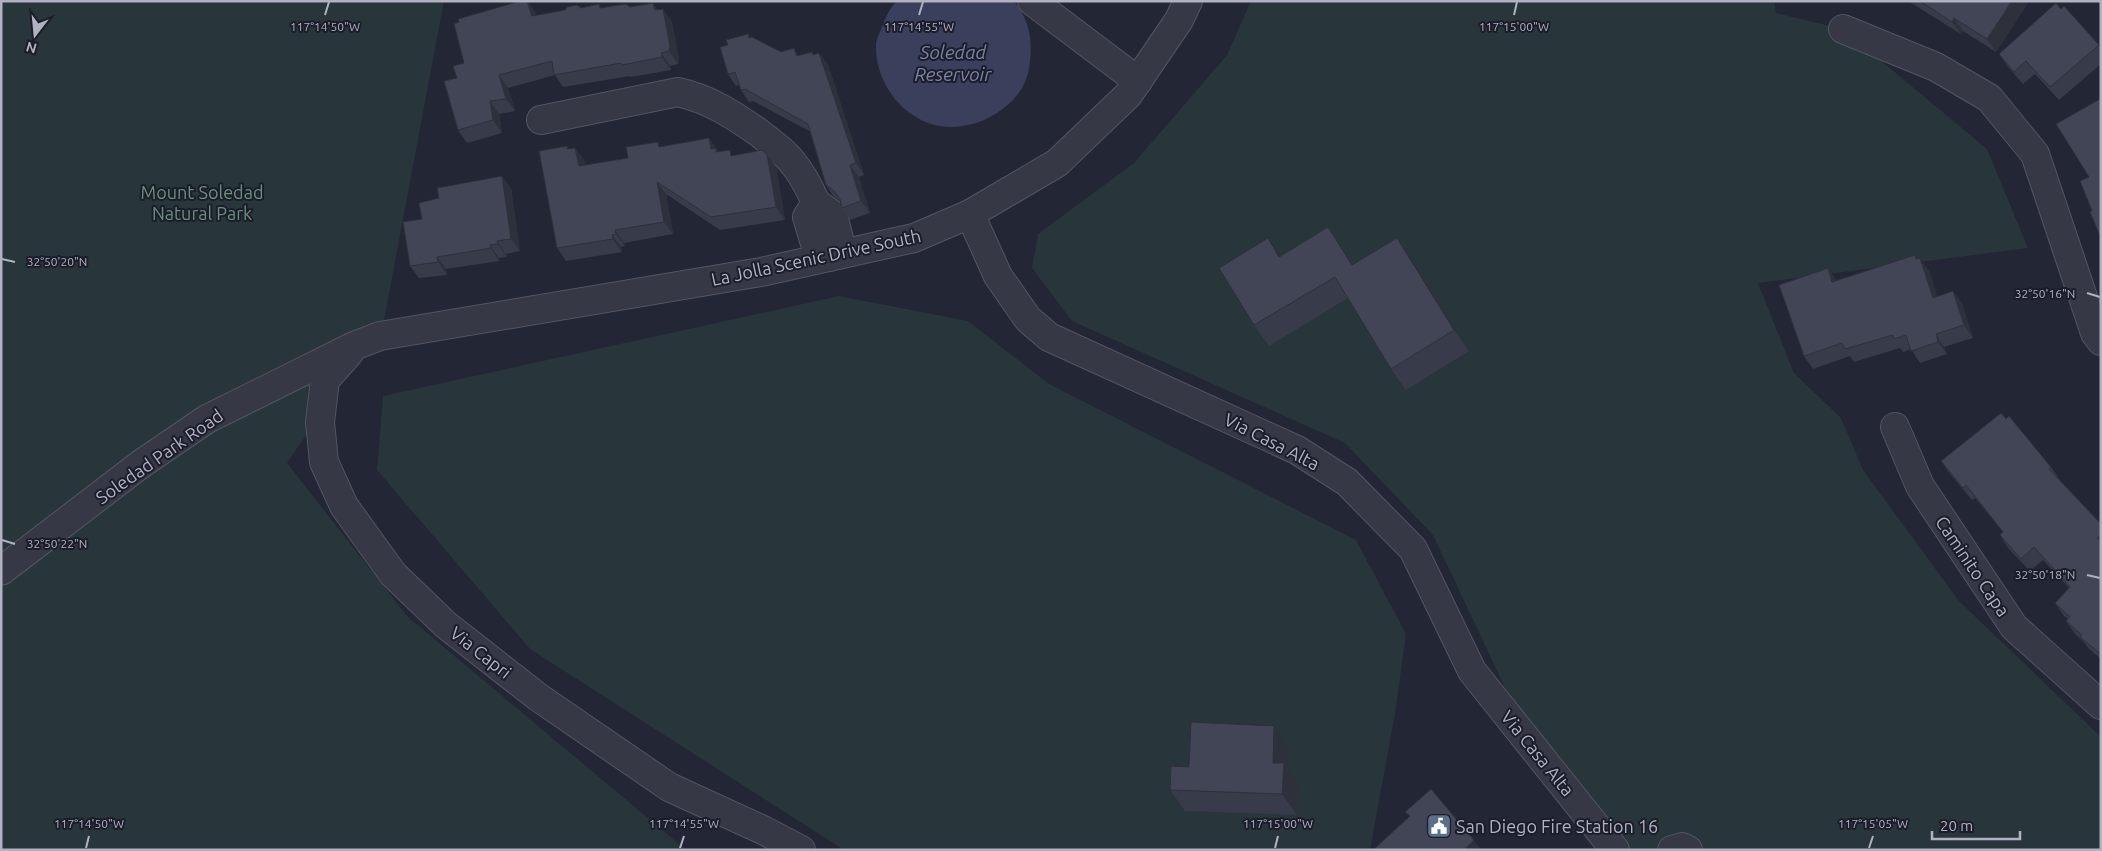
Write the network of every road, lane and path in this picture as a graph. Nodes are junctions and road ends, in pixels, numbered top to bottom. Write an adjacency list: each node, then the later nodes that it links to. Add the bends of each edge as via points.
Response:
1 (1032, 1): 4 (street)
2 (1188, 1): 4 (street, La Jolla Scenic Drive South)
3 (1843, 29): 8 (street, via 1936,67 1989,98 2036,154 2095,333)
4 (1138, 81): 6 (street, La Jolla Scenic Drive South, via 1128,95 1057,163)
5 (541, 120): 7 (street, via 678,92 697,96 726,110 781,149 798,171 816,204 833,215 839,240)
6 (970, 214): 7 (street, La Jolla Scenic Drive South, via 914,238); 14 (street, Via Casa Alta, via 998,276 1028,319 1049,337 1297,450 1347,482 1413,549 1472,671)
7 (829, 257): 9 (street, La Jolla Scenic Drive South, via 761,272 380,336)
8 (2101, 341)
9 (354, 346): 11 (street, Soledad Park Road, via 207,419 141,464); 13 (street, Via Capri, via 325,380 320,422 324,462 344,506 393,574 446,625 538,697 669,787)
10 (1895, 427): 12 (street, Caminito Capa, via 1920,486 2014,627)
11 (1, 571)
12 (2101, 705)
13 (801, 850)
14 (1615, 850)
15 (1672, 850): 16 (street, via 1682,847)
16 (1688, 850)

